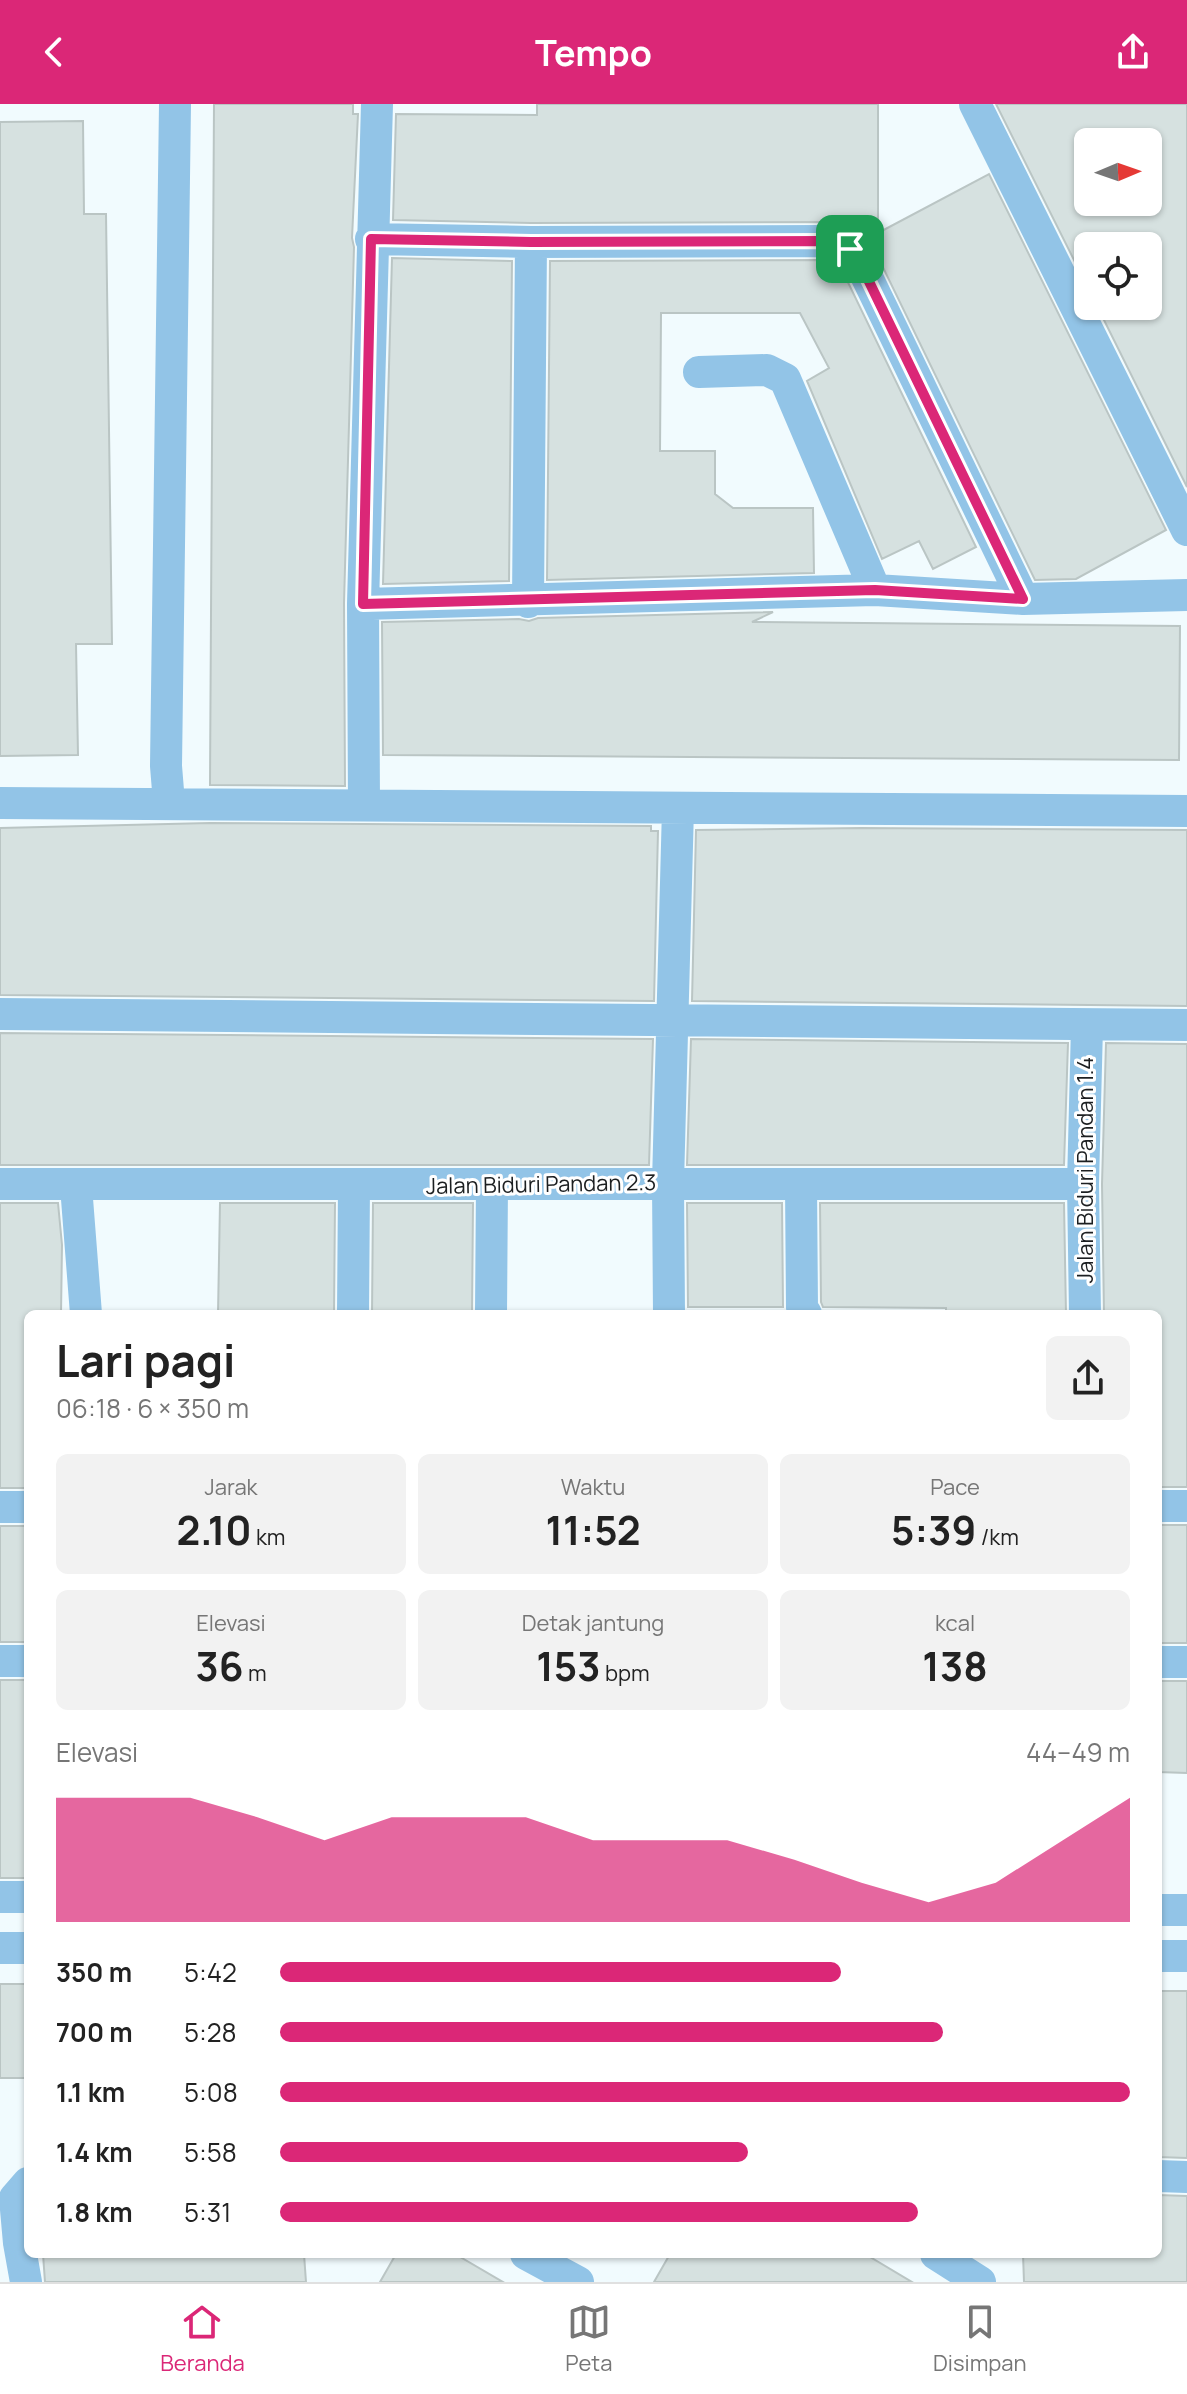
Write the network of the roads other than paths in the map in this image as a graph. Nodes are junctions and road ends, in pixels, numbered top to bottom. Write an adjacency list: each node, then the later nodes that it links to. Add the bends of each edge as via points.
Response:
1 (175, 104): 14 (street)
2 (377, 104): 4 (street)
3 (975, 104): 7 (street)
4 (371, 239): 5 (street); 12 (street)
5 (531, 242): 10 (street, via 823,241 850,249); 11 (street)
6 (699, 372): 8 (street, via 767,370 785,379)
7 (1187, 530)
8 (875, 590): 10 (street); 11 (street)
9 (1187, 595): 10 (street)
10 (1023, 599)
11 (528, 602): 12 (street)
12 (363, 604): 15 (street)
13 (0, 803): 14 (street)
14 (169, 803): 15 (street)
15 (364, 805): 16 (street)
16 (678, 808): 17 (street); 19 (street)
17 (1187, 811)
18 (0, 1014): 19 (street)
19 (673, 1022): 21 (street); 22 (street)
20 (1187, 1025): 21 (street)
21 (1087, 1026): 26 (street, Jalan Biduri Pandan 1.4)
22 (668, 1183): 24 (street, Jalan Biduri Pandan 2.3); 25 (street, Jalan Biduri Pandan 2.3); 32 (street)
23 (0, 1184): 28 (street, Jalan Biduri Pandan 2.3)
24 (492, 1184): 27 (street, Jalan Biduri Pandan 2.3); 31 (street)
25 (801, 1184): 26 (street, Jalan Biduri Pandan 2.3); 33 (street)
26 (1083, 1184): 34 (street, Jalan Biduri Pandan 1.4)
27 (354, 1185): 28 (street, Jalan Biduri Pandan 2.3); 30 (street)
28 (76, 1186): 29 (street)
29 (86, 1310)
30 (353, 1310)
31 (491, 1310)
32 (669, 1310)
33 (803, 1310)
34 (1085, 1310)
35 (1162, 1506): 36 (street)
36 (1187, 1506)
37 (0, 1507): 38 (street)
38 (24, 1507)
39 (0, 1661): 40 (street)
40 (24, 1661)
41 (1162, 1662): 42 (street)
42 (1187, 1662)
43 (0, 1897): 44 (street)
44 (24, 1897)
45 (1162, 1910): 46 (street)
46 (1187, 1910)
47 (0, 1948): 48 (street)
48 (24, 1948)
49 (1162, 1956): 50 (street)
50 (1187, 1956)
51 (1162, 2176): 52 (street)
52 (1187, 2177)
53 (24, 2188): 56 (street, via 15,2198)
54 (533, 2258): 57 (street)
55 (942, 2258): 58 (street)
56 (26, 2282)
57 (578, 2282)
58 (980, 2282)

